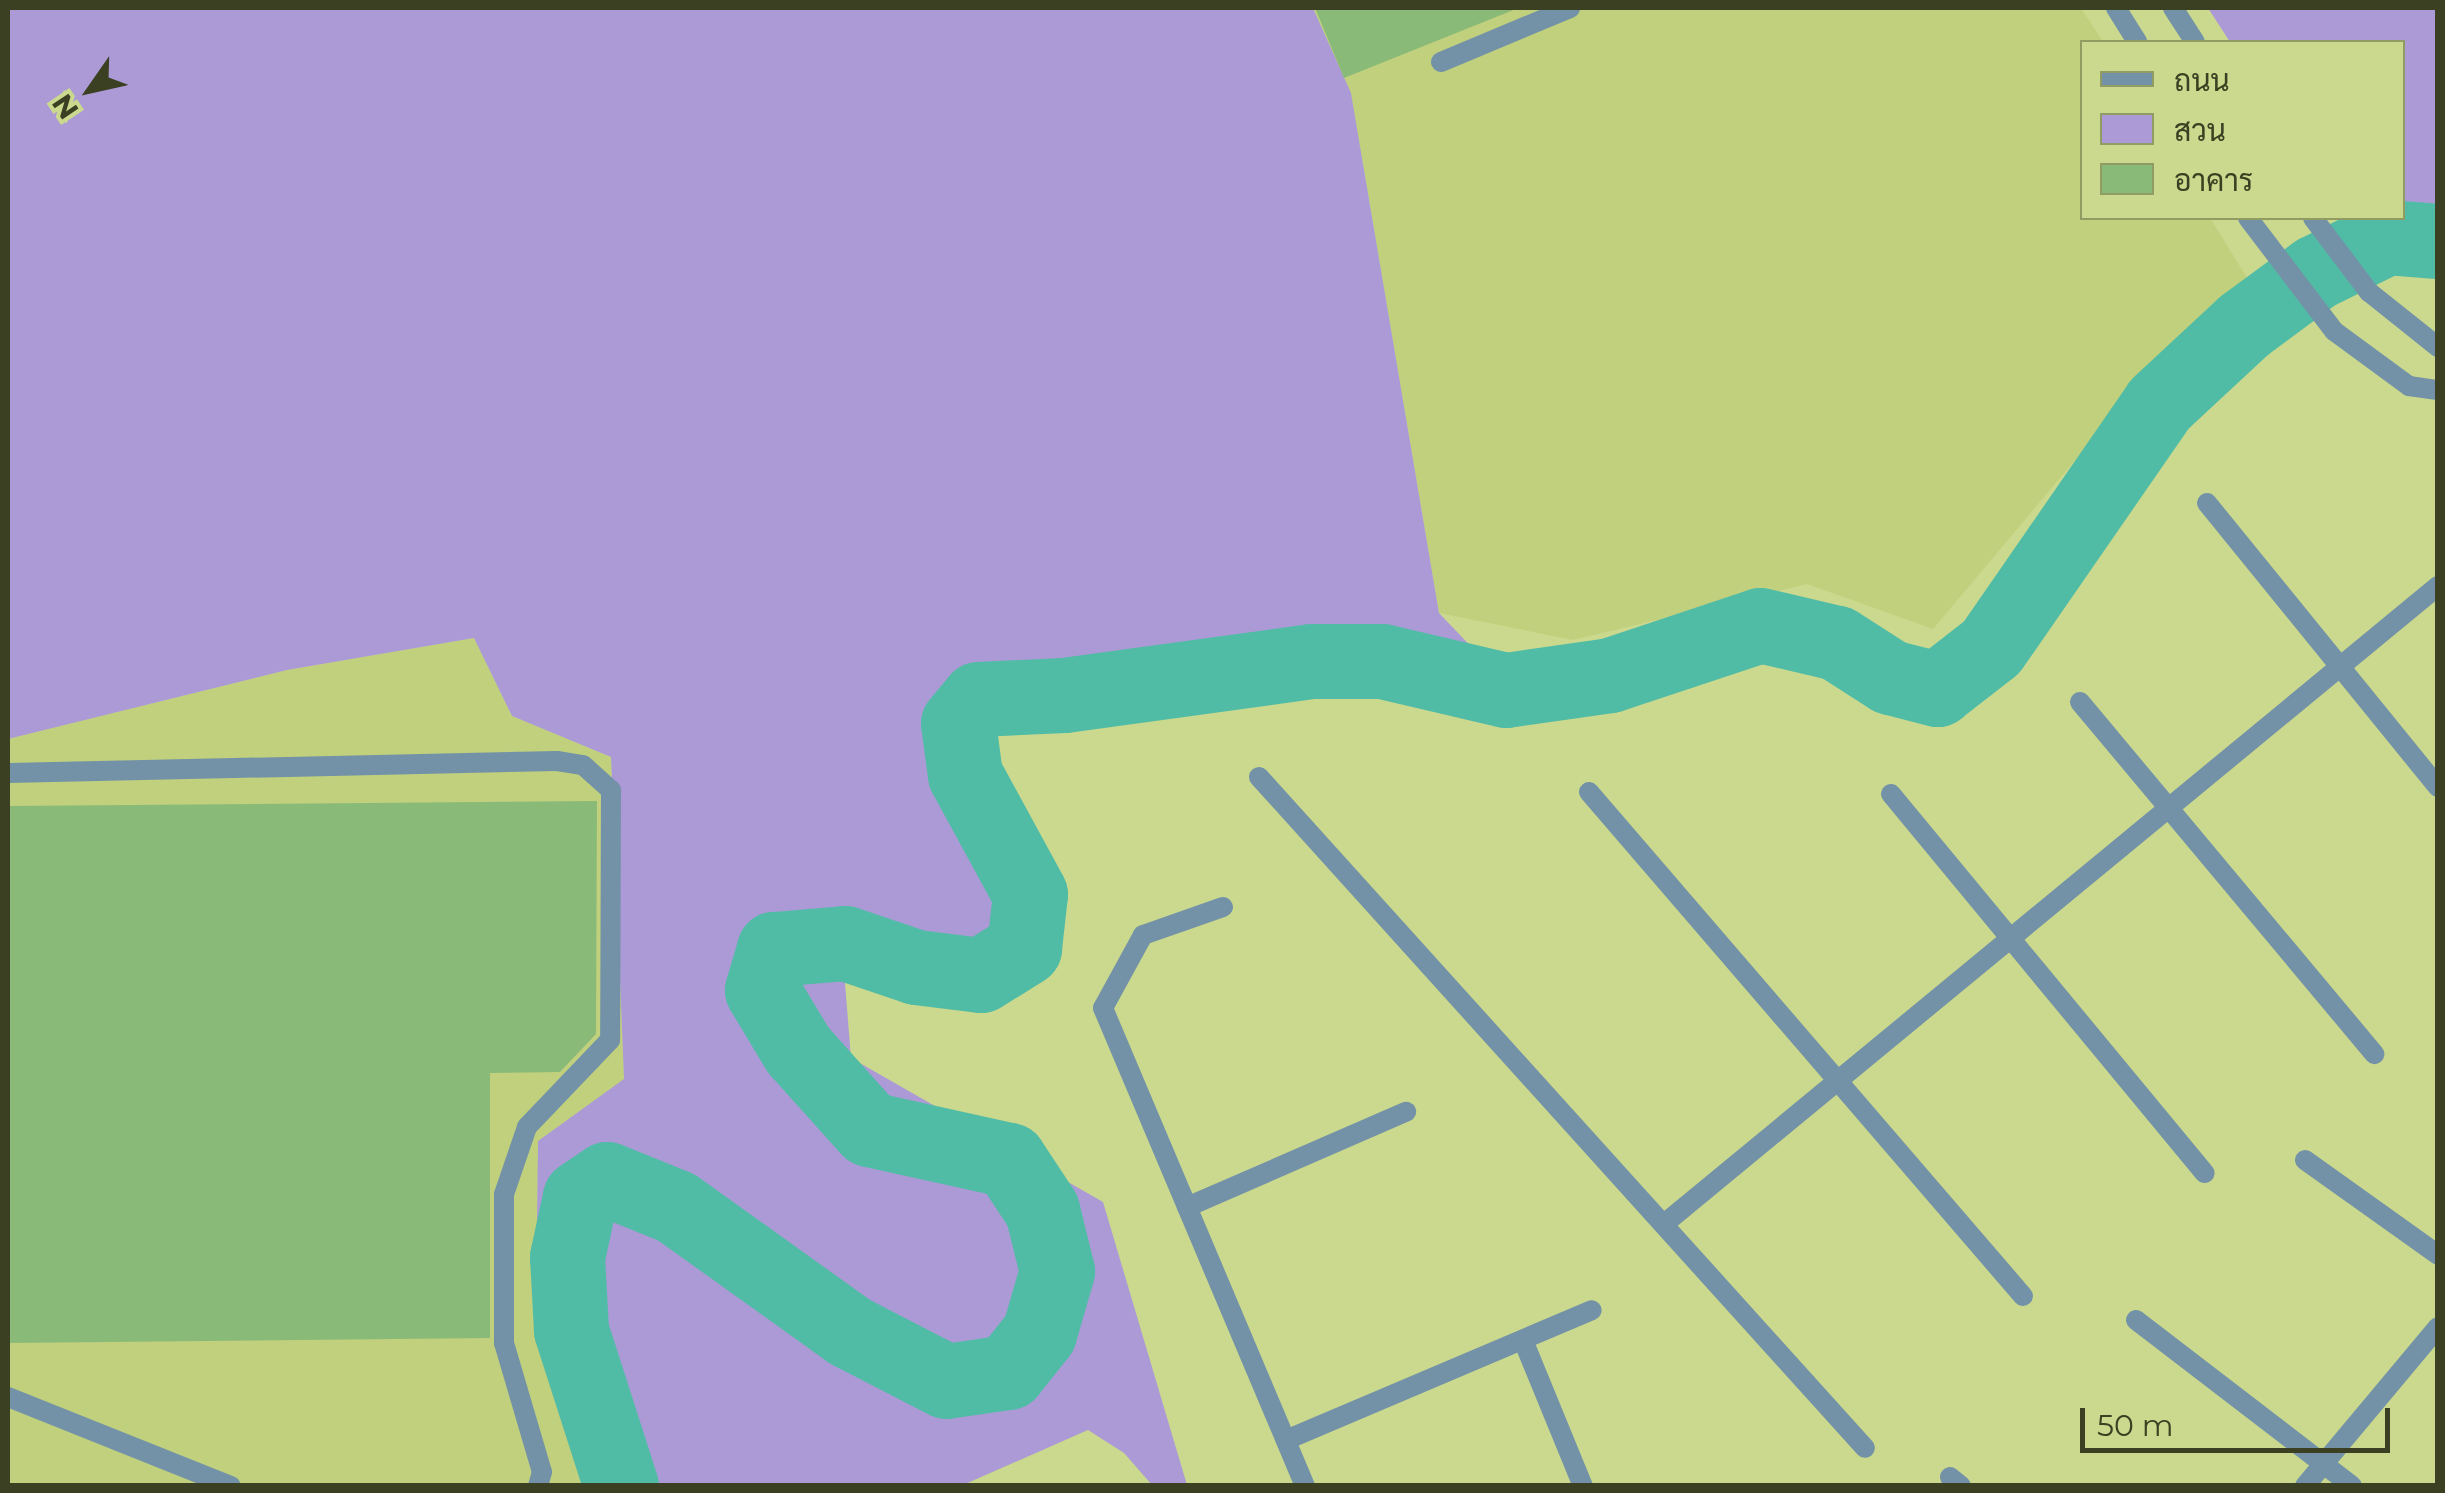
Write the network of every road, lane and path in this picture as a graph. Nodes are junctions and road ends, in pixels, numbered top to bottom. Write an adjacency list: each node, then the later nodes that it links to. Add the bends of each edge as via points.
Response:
1 (1570, 8): 6 (street)
2 (2116, 8): 4 (street)
3 (2173, 8): 5 (street)
4 (2137, 40)
5 (2194, 40)
6 (1441, 62)
7 (2250, 220): 10 (street, via 2334,331 2409,386)
8 (2315, 220): 9 (street, via 2369,292)
9 (2438, 348)
10 (2438, 390)
11 (2207, 503): 13 (street)
12 (2438, 586): 13 (street)
13 (2340, 667): 17 (street); 20 (street)
14 (2080, 702): 20 (street)
15 (8, 773): 41 (street, via 557,761 582,766 611,790 610,1040 527,1127 504,1194 504,1343 542,1472)
16 (1259, 776): 29 (street)
17 (2438, 787)
18 (1589, 792): 24 (street)
19 (1891, 794): 22 (street)
20 (2168, 808): 22 (street); 23 (street)
21 (1223, 907): 28 (street, via 1143,935 1103,1008)
22 (2010, 939): 24 (street); 27 (street)
23 (2374, 1054)
24 (1838, 1081): 29 (street); 31 (street)
25 (1406, 1112): 28 (street)
26 (2305, 1160): 30 (street)
27 (2204, 1173)
28 (1187, 1206): 37 (street)
29 (1664, 1224): 38 (street)
30 (2438, 1255)
31 (2024, 1296)
32 (1592, 1310): 35 (street)
33 (2136, 1320): 39 (street)
34 (2438, 1327): 39 (street)
35 (1523, 1340): 37 (street); 43 (street)
36 (8, 1397): 40 (street)
37 (1286, 1440): 42 (street)
38 (1865, 1448)
39 (2325, 1462): 44 (street); 45 (street)
40 (231, 1486)
41 (538, 1486)
42 (1306, 1486)
43 (1584, 1486)
44 (2305, 1486)
45 (2352, 1486)

